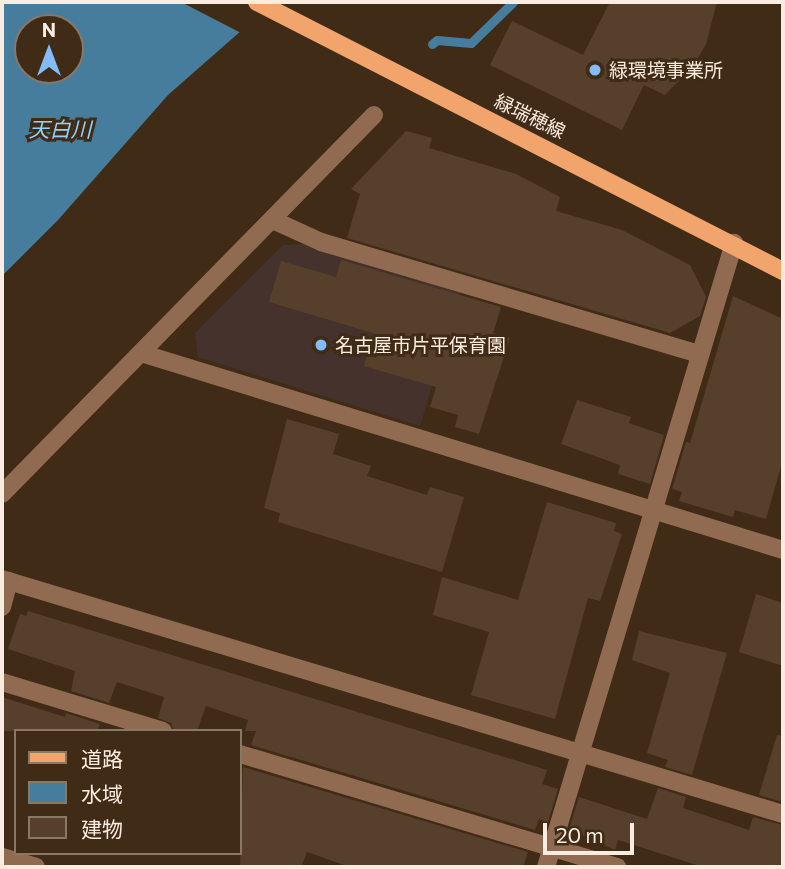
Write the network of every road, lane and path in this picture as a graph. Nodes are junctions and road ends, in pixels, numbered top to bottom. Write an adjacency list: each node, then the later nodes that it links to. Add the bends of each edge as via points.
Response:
1 (257, 2): 4 (main road, 緑瑞穂線)
2 (374, 116): 3 (street)
3 (275, 221): 6 (street); 7 (street, via 321,242)
4 (734, 243): 5 (main road, 緑瑞穂線); 7 (street)
5 (783, 271)
6 (144, 354): 8 (street); 9 (street)
7 (698, 354): 9 (street)
8 (2, 494)
9 (652, 511): 10 (street); 15 (street)
10 (783, 550)
11 (6, 580): 12 (street); 15 (street)
12 (2, 607)
13 (2, 682): 14 (street)
14 (156, 729)
15 (580, 752): 17 (street); 18 (street)
16 (242, 755): 18 (street)
17 (783, 814)
18 (552, 848): 21 (street); 22 (street)
19 (2, 857): 20 (street)
20 (36, 867)
21 (546, 867)
22 (617, 867)

